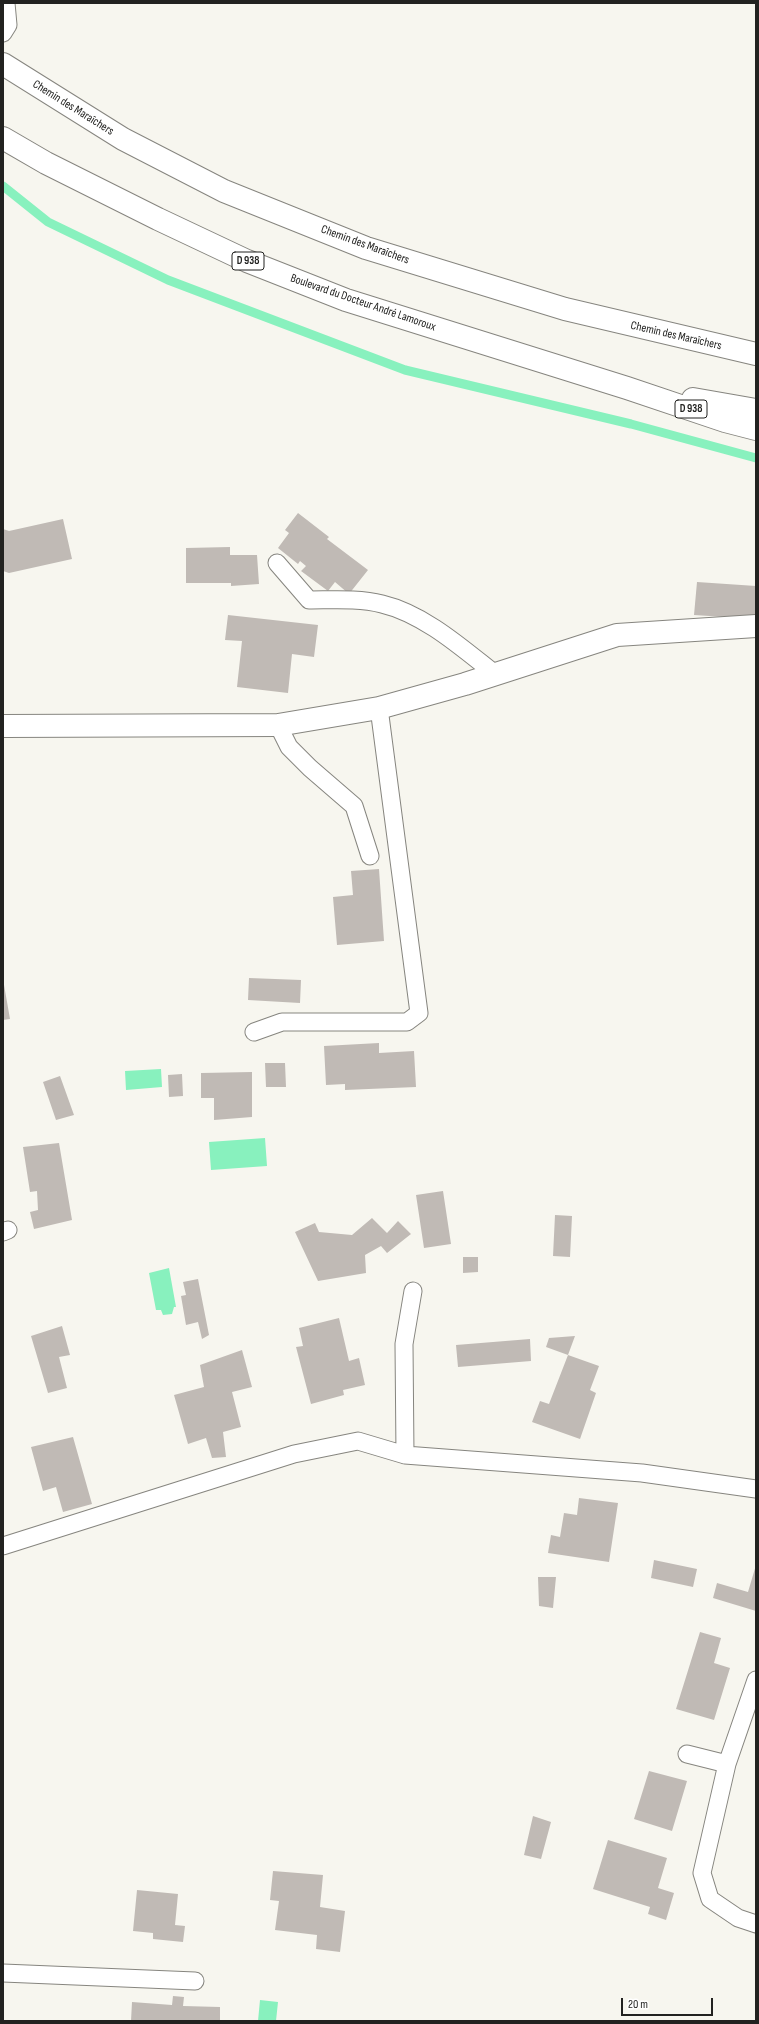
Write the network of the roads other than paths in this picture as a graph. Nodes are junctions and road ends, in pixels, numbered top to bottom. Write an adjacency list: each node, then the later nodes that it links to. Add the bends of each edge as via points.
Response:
1 (6, 3): 2 (lane, via 8,25)
2 (3, 33)
3 (3, 64): 5 (street, Chemin des Maraîchers, via 123,139 224,191 366,248 565,310)
4 (3, 138): 6 (street, Boulevard du Docteur André Lamoroux / D 938, via 46,163 247,261 346,300)
5 (756, 354)
6 (627, 388): 7 (street, Boulevard du Docteur André Lamoroux / D 938); 8 (street, Boulevard du Docteur André Lamoroux / D 938)
7 (756, 410)
8 (756, 429)
9 (277, 563): 11 (lane, via 309,600 382,603 418,618)
10 (756, 626): 11 (street, via 617,634)
11 (495, 674): 12 (street)
12 (379, 708): 13 (street); 16 (lane, via 418,1013 407,1022 282,1022)
13 (278, 725): 14 (street); 15 (lane, via 289,747 354,806)
14 (3, 726)
15 (370, 856)
16 (254, 1032)
17 (413, 1291): 18 (lane, via 404,1344)
18 (405, 1455): 19 (lane, via 642,1473); 20 (lane, via 358,1441 294,1454)
19 (756, 1489)
20 (3, 1546)
21 (756, 1680): 23 (lane)
22 (687, 1754): 23 (lane)
23 (727, 1764): 24 (lane, via 702,1873 710,1899 738,1918)
24 (756, 1924)
25 (3, 1973): 26 (lane)
26 (196, 1981)

